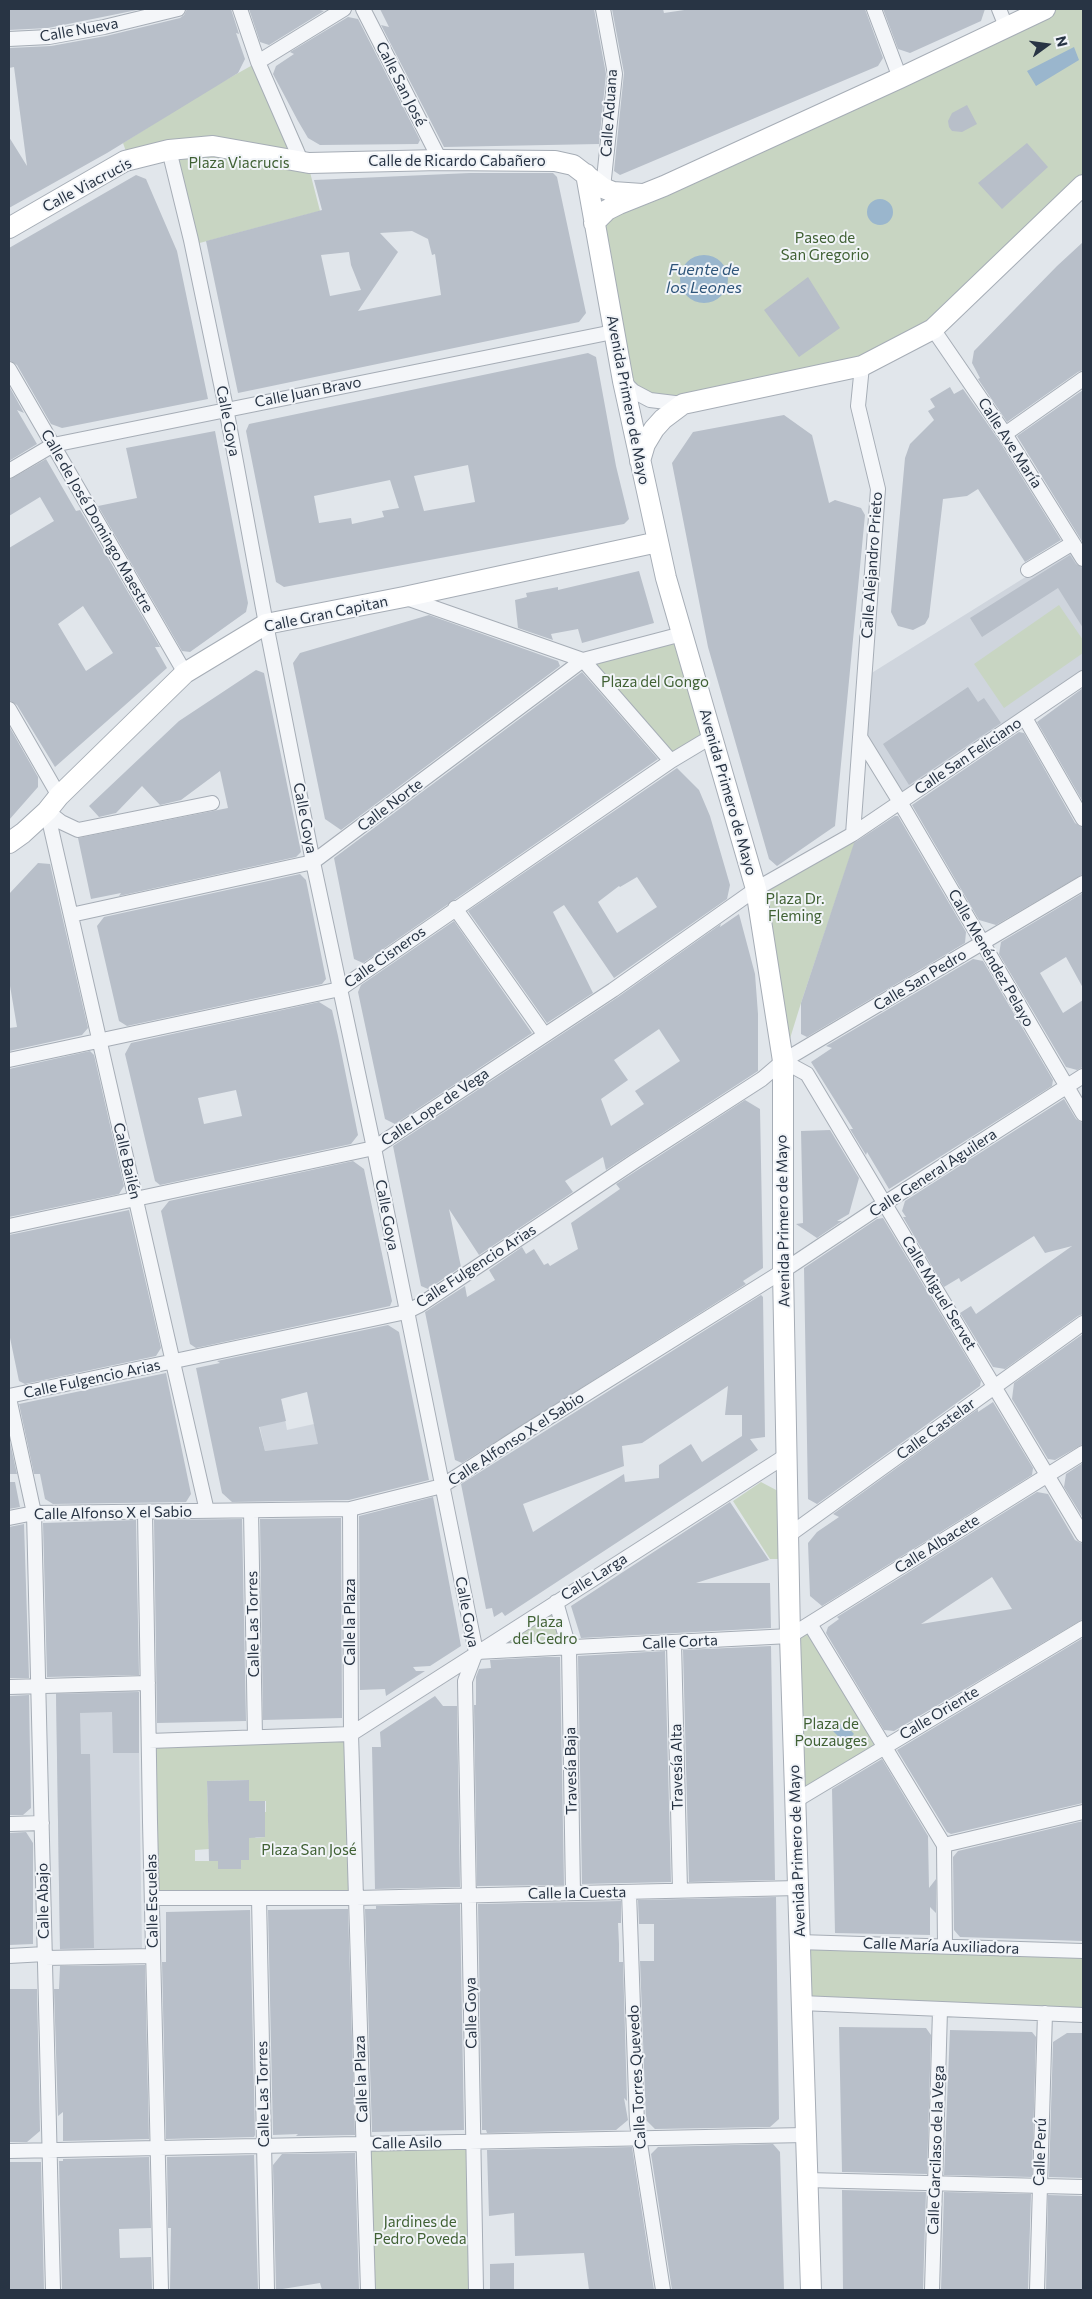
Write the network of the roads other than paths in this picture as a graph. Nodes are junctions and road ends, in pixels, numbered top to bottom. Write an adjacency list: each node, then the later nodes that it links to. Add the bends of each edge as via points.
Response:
1 (178, 9): 10 (street, Calle Nueva, via 104,28 49,37)
2 (240, 9): 11 (street)
3 (344, 9): 11 (street)
4 (363, 9): 14 (street, Calle San José)
5 (603, 9): 17 (street, Calle Aduana, via 615,74)
6 (874, 9): 12 (street)
7 (999, 9): 9 (street)
8 (1045, 9): 9 (main road)
9 (1007, 28): 12 (main road)
10 (9, 39)
11 (258, 62): 15 (street)
12 (900, 78): 19 (main road)
13 (169, 150): 15 (main road, via 213,146); 21 (main road, Calle Viacrucis, via 126,161); 29 (street, Calle Goya)
14 (440, 160): 15 (main road, Calle de Ricardo Cabañero); 16 (main road, Calle de Ricardo Cabañero, via 555,160 573,165)
15 (302, 163)
16 (586, 174): 17 (main road, Calle de Ricardo Cabañero); 20 (main road, Avenida Primero de Mayo)
17 (603, 188): 19 (main road)
18 (1081, 192): 22 (main road)
19 (642, 194): 20 (main road, via 613,207)
20 (594, 223): 23 (main road, Avenida Primero de Mayo)
21 (9, 228)
22 (934, 329): 24 (main road); 30 (street, Calle Ave María)
23 (613, 332): 27 (main road, Avenida Primero de Mayo); 29 (street, Calle Juan Bravo)
24 (862, 366): 28 (main road); 47 (street, Calle Alejandro Prieto, via 858,406 878,488)
25 (9, 370): 31 (street, Calle de José Domingo Maestre)
26 (1083, 379): 30 (street)
27 (623, 381): 28 (street, via 650,400); 32 (main road, Avenida Primero de Mayo)
28 (683, 404): 32 (main road, via 654,428)
29 (226, 408): 31 (street, Calle Juan Bravo); 39 (street, Calle Goya)
30 (1005, 434): 35 (street, Calle Ave María)
31 (53, 445): 33 (street, Calle Juan Bravo); 42 (street, Calle de José Domingo Maestre)
32 (640, 463): 34 (main road, Avenida Primero de Mayo)
33 (9, 472)
34 (658, 542): 38 (main road, Calle Gran Capitan); 40 (main road, Avenida Primero de Mayo)
35 (1073, 543): 36 (street, Calle Ave María); 37 (street)
36 (1083, 559)
37 (1028, 570)
38 (404, 597): 39 (main road, Calle Gran Capitan); 41 (street)
39 (266, 624): 42 (main road, Calle Gran Capitan); 55 (street, Calle Goya)
40 (682, 634): 41 (street, Calle Norte); 46 (main road, Avenida Primero de Mayo)
41 (583, 660): 48 (street); 55 (street, Calle Norte)
42 (185, 674): 50 (main road, Calle Gran Capitan)
43 (1083, 678): 45 (street, Calle San Feliciano)
44 (9, 710): 50 (street)
45 (1025, 718): 49 (street, Calle San Feliciano); 52 (street)
46 (712, 737): 48 (street, Calle Cisneros); 57 (main road, Avenida Primero de Mayo)
47 (860, 737): 49 (street); 53 (street, Calle Alejandro Prieto)
48 (671, 761): 58 (street, Calle Cisneros)
49 (900, 802): 53 (street, Calle San Feliciano); 60 (street, Calle Menéndez Pelayo)
50 (53, 803): 51 (street, via 60,822 78,830); 54 (main road, Calle Gran Capitan); 59 (street, Calle Bailén)
51 (212, 803)
52 (1083, 819)
53 (853, 834): 57 (street)
54 (9, 843)
55 (313, 862): 59 (street, Calle Norte); 61 (street, Calle Goya)
56 (1083, 883): 60 (street, Calle San Pedro)
57 (756, 889): 62 (street, Calle Lope de Vega, via 613,990); 65 (main road, Avenida Primero de Mayo)
58 (455, 908): 61 (street, Calle Cisneros); 62 (street)
59 (71, 915): 63 (street, Calle Bailén)
60 (982, 943): 65 (street, Calle San Pedro); 67 (street, Calle Menéndez Pelayo)
61 (340, 989): 63 (street, Calle Cisneros); 69 (street, Calle Goya)
62 (544, 1034): 69 (street, Calle Lope de Vega)
63 (100, 1042): 64 (street, Calle Cisneros); 70 (street, Calle Bailén)
64 (9, 1060)
65 (783, 1061): 71 (street, Calle Miguel Servet, via 808,1074); 73 (main road, Avenida Primero de Mayo); 74 (street, Calle Fulgencio Arias, via 762,1079)
66 (1083, 1076): 67 (street, Calle General Aguilera)
67 (1067, 1087): 68 (street, Calle Menéndez Pelayo); 71 (street, Calle General Aguilera)
68 (1083, 1114)
69 (374, 1148): 70 (street, Calle Lope de Vega); 74 (street, Calle Goya)
70 (136, 1200): 72 (street, Calle Lope de Vega); 76 (street, Calle Bailén)
71 (885, 1203): 73 (street, Calle General Aguilera); 77 (street, Calle Miguel Servet)
72 (9, 1226)
73 (783, 1272): 80 (main road, Avenida Primero de Mayo); 82 (street, Calle Alfonso X el Sabio)
74 (406, 1312): 76 (street, Calle Fulgencio Arias); 82 (street, Calle Goya)
75 (1083, 1323): 77 (street, Calle Castelar)
76 (173, 1363): 78 (street, Calle Fulgencio Arias); 84 (street, Calle Bailén)
77 (995, 1386): 81 (street, Calle Miguel Servet); 89 (street, Calle Castelar)
78 (9, 1397): 87 (street, Calle Abajo)
79 (1083, 1453): 81 (street, Calle Albacete)
80 (787, 1455): 89 (main road, Avenida Primero de Mayo); 91 (street, Calle Larga)
81 (1047, 1476): 90 (street, Calle Miguel Servet); 92 (street, Calle Albacete)
82 (442, 1486): 83 (street, Calle Alfonso X el Sabio); 97 (street, Calle Goya)
83 (350, 1509): 85 (street, Calle Alfonso X el Sabio); 101 (street, Calle la Plaza)
84 (206, 1511): 85 (street, Calle Alfonso X el Sabio); 86 (street, Calle Alfonso X el Sabio)
85 (251, 1511): 102 (street, Calle Las Torres)
86 (145, 1512): 87 (street, Calle Alfonso X el Sabio); 98 (street, Calle Escuelas)
87 (34, 1513): 88 (street, Calle Alfonso X el Sabio); 99 (street, Calle Abajo)
88 (9, 1518)
89 (789, 1535): 94 (main road, Avenida Primero de Mayo)
90 (1083, 1535)
91 (556, 1602): 96 (street); 97 (street, Calle Larga)
92 (814, 1621): 94 (street, Calle Albacete); 104 (street)
93 (1083, 1628): 104 (street, Calle Oriente)
94 (790, 1636): 95 (street, Calle Corta); 105 (main road, Avenida Primero de Mayo)
95 (674, 1643): 96 (street, Calle Corta); 111 (street, Travesía Alta)
96 (569, 1648): 97 (street); 113 (street, Travesía Baja)
97 (476, 1652): 101 (street, Calle Larga); 114 (street, Calle Goya, via 465,1681)
98 (148, 1683): 99 (street); 103 (street, Calle Escuelas)
99 (38, 1686): 100 (street); 107 (street, Calle Abajo)
100 (9, 1687)
101 (351, 1734): 102 (street); 117 (street)
102 (256, 1737): 103 (street)
103 (149, 1741): 115 (street, Calle Escuelas)
104 (884, 1746): 105 (street, Calle Oriente); 109 (street)
105 (795, 1801): 110 (main road, Avenida Primero de Mayo)
106 (1083, 1812): 109 (street)
107 (42, 1823): 108 (street); 122 (street, Calle Abajo)
108 (9, 1824)
109 (944, 1846): 119 (street)
110 (798, 1888): 111 (street, Calle la Cuesta); 118 (main road, Avenida Primero de Mayo)
111 (680, 1890): 112 (street, Calle la Cuesta)
112 (629, 1892): 113 (street, Calle la Cuesta); 129 (street, Calle Torres Quevedo)
113 (573, 1893): 114 (street, Calle la Cuesta)
114 (469, 1895): 117 (street, Calle la Cuesta); 130 (street, Calle Goya)
115 (152, 1898): 116 (street); 123 (street, Calle Escuelas)
116 (259, 1898): 117 (street); 132 (street, Calle Las Torres)
117 (356, 1898): 131 (street, Calle la Plaza)
118 (799, 1942): 119 (street, Calle María Auxiliadora); 124 (main road, Avenida Primero de Mayo)
119 (945, 1946): 120 (street, Calle María Auxiliadora)
120 (1083, 1951)
121 (9, 1956): 122 (street)
122 (45, 1956): 123 (street); 134 (street, Calle Abajo)
123 (153, 1956): 133 (street, Calle Escuelas)
124 (800, 2003): 125 (street); 128 (main road, Avenida Primero de Mayo)
125 (940, 2010): 126 (street); 137 (street, Calle Garcilaso de la Vega)
126 (1045, 2013): 127 (street); 138 (street, Calle Perú)
127 (1083, 2014)
128 (805, 2135): 129 (street, Calle Asilo); 136 (main road, Avenida Primero de Mayo)
129 (640, 2140): 130 (street, Calle Asilo); 145 (street, Calle Torres Quevedo)
130 (473, 2141): 131 (street, Calle Asilo); 144 (street, Calle Goya)
131 (363, 2144): 132 (street, Calle Asilo); 143 (street, Calle la Plaza)
132 (265, 2146): 133 (street, Calle Asilo); 142 (street, Calle Las Torres)
133 (159, 2149): 134 (street, Calle Asilo); 141 (street, Calle Escuelas)
134 (49, 2150): 135 (street, Calle Asilo); 140 (street, Calle Abajo)
135 (9, 2151)
136 (807, 2180): 137 (street); 146 (main road, Avenida Primero de Mayo)
137 (935, 2183): 138 (street); 147 (street, Calle Garcilaso de la Vega)
138 (1039, 2186): 139 (street); 148 (street, Calle Perú)
139 (1083, 2187)
140 (53, 2290)
141 (161, 2290)
142 (267, 2290)
143 (368, 2290)
144 (476, 2290)
145 (663, 2290)
146 (811, 2290)
147 (932, 2290)
148 (1037, 2290)

